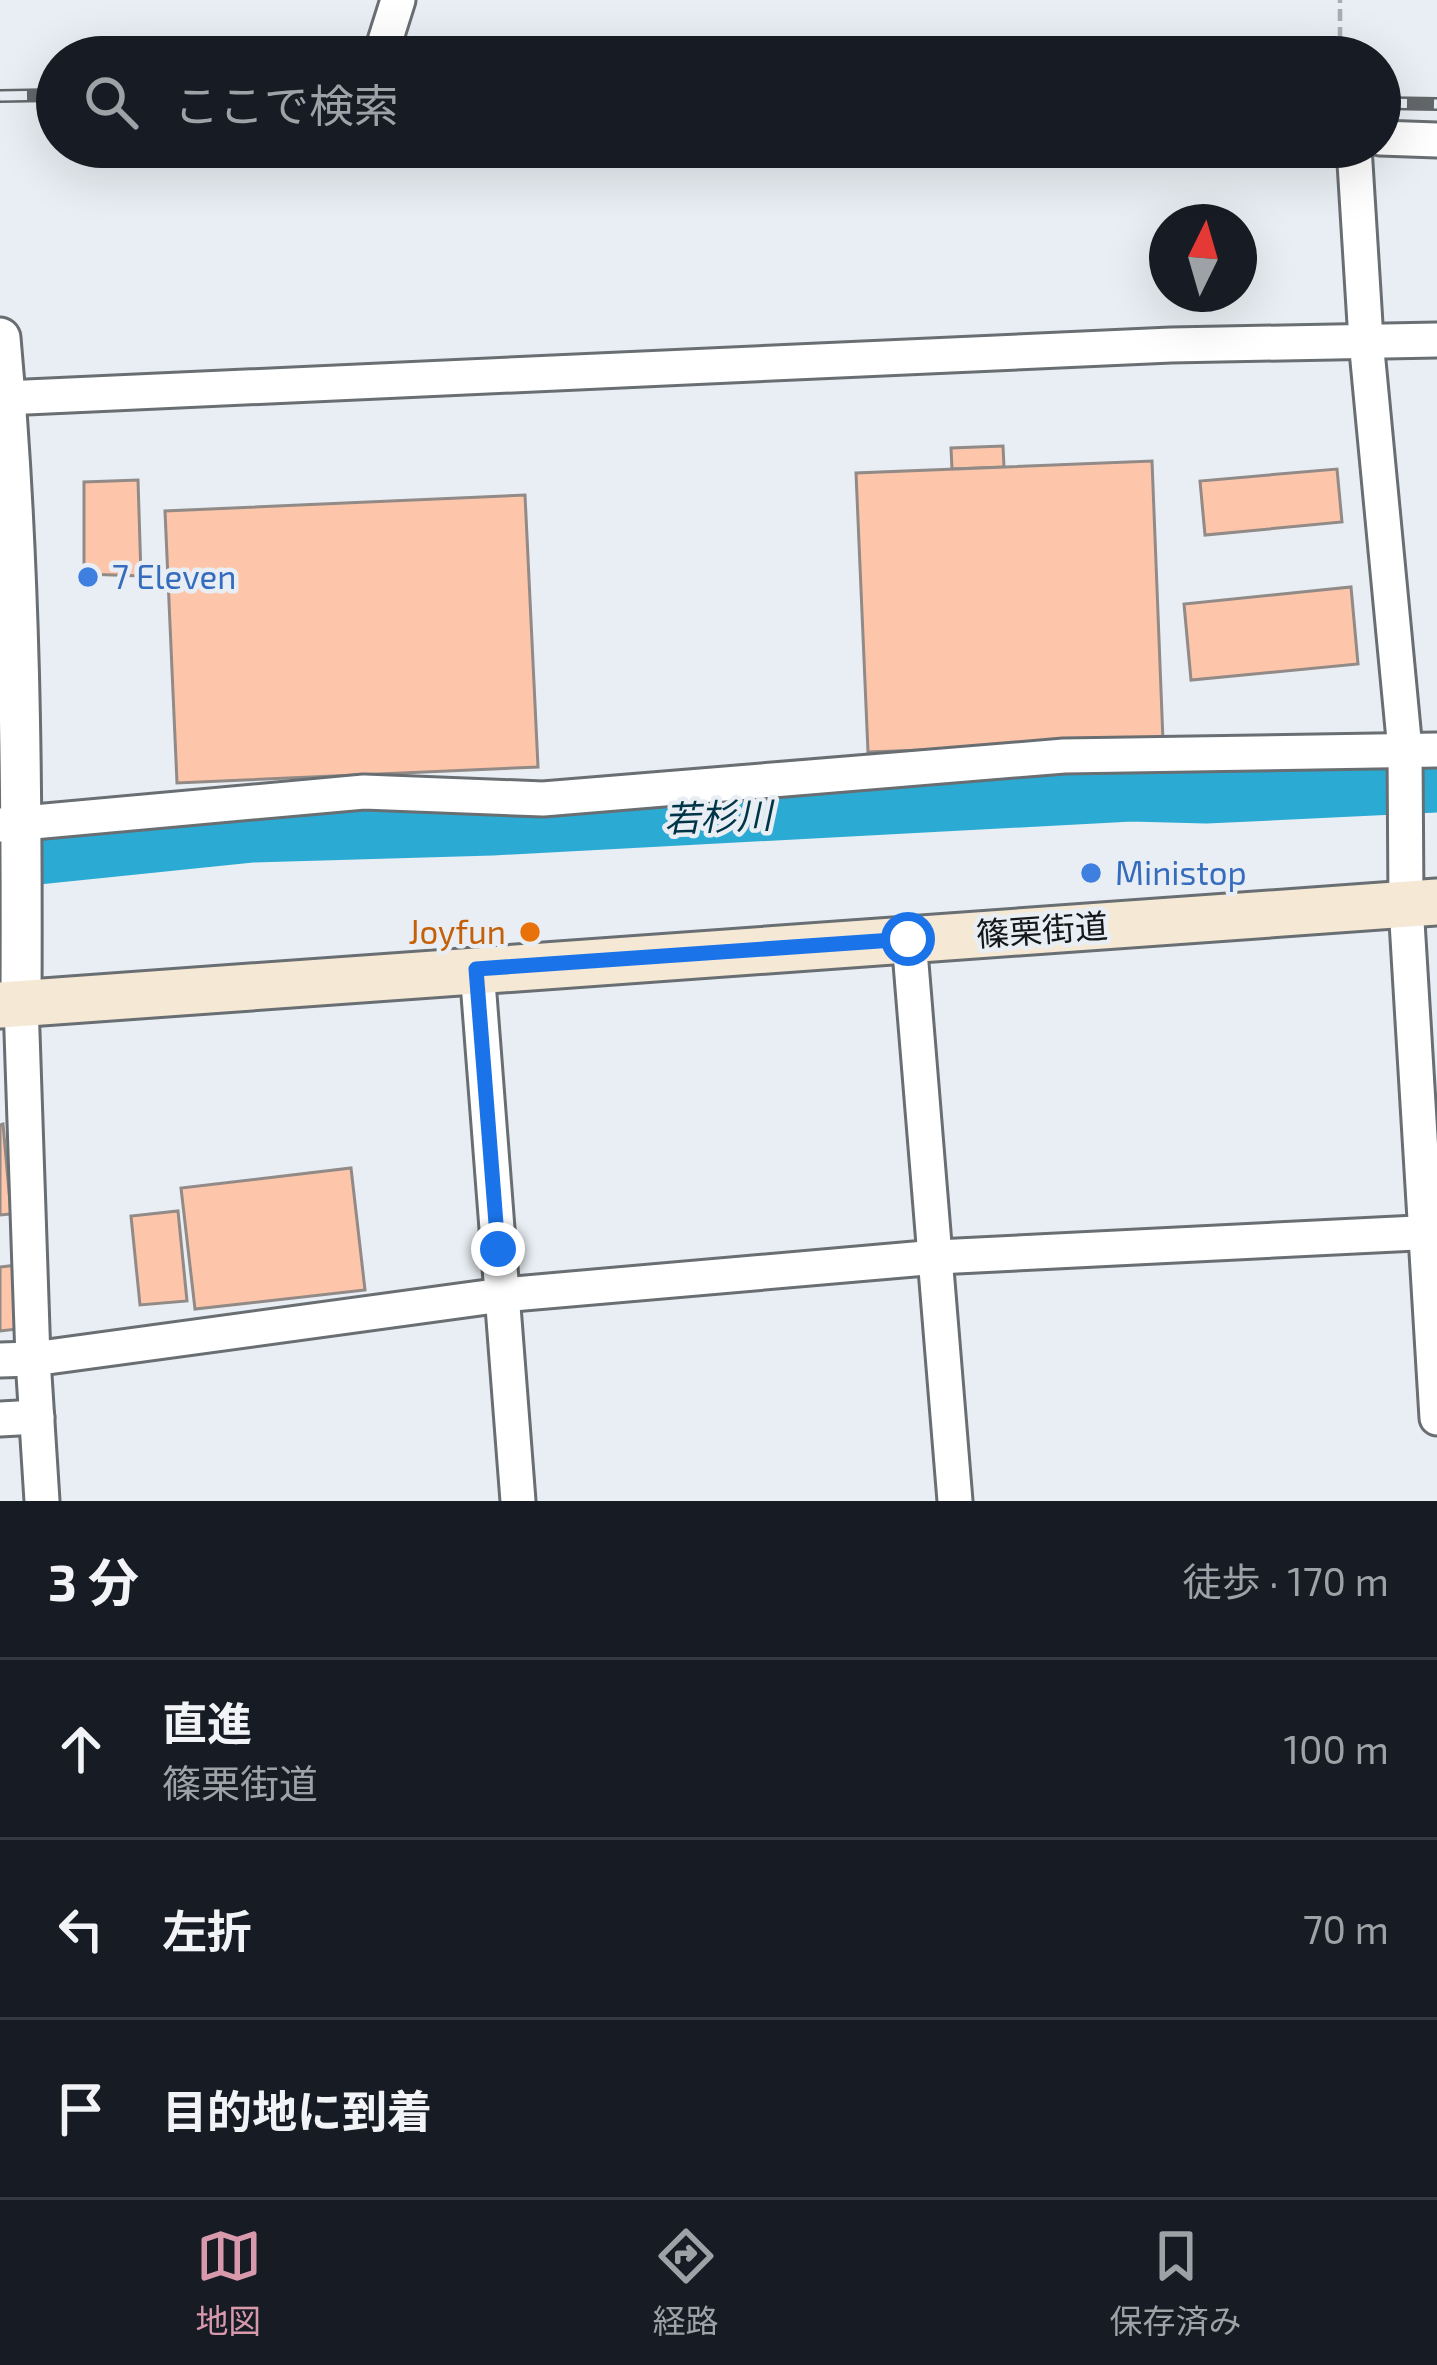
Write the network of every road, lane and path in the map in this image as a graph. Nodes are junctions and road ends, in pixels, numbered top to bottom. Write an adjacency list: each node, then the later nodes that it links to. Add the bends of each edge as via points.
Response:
1 (398, 0): 3 (street)
2 (1340, 0): 4 (path)
3 (387, 36)
4 (1340, 36)
5 (1401, 139): 6 (street)
6 (1437, 140)
7 (1355, 168): 9 (street)
8 (0, 338): 11 (street)
9 (1366, 340): 10 (street); 11 (street, via 1171,345); 12 (street)
10 (1437, 340)
11 (4, 420): 13 (street)
12 (1421, 750): 13 (street, via 1064,756 543,799 364,792); 14 (street)
13 (11, 824): 17 (street)
14 (1422, 903): 15 (main road, 篠栗街道); 18 (street)
15 (908, 939): 16 (main road, 篠栗街道); 19 (street)
16 (476, 969): 17 (main road, 篠栗街道); 20 (street)
17 (10, 1004): 21 (street)
18 (1431, 1232): 19 (street); 23 (street)
19 (937, 1257): 20 (street); 27 (street)
20 (502, 1295): 21 (street); 26 (street)
21 (16, 1360): 22 (street)
22 (37, 1417): 24 (street); 25 (street)
23 (1437, 1418)
24 (0, 1419)
25 (42, 1501)
26 (518, 1501)
27 (955, 1501)

